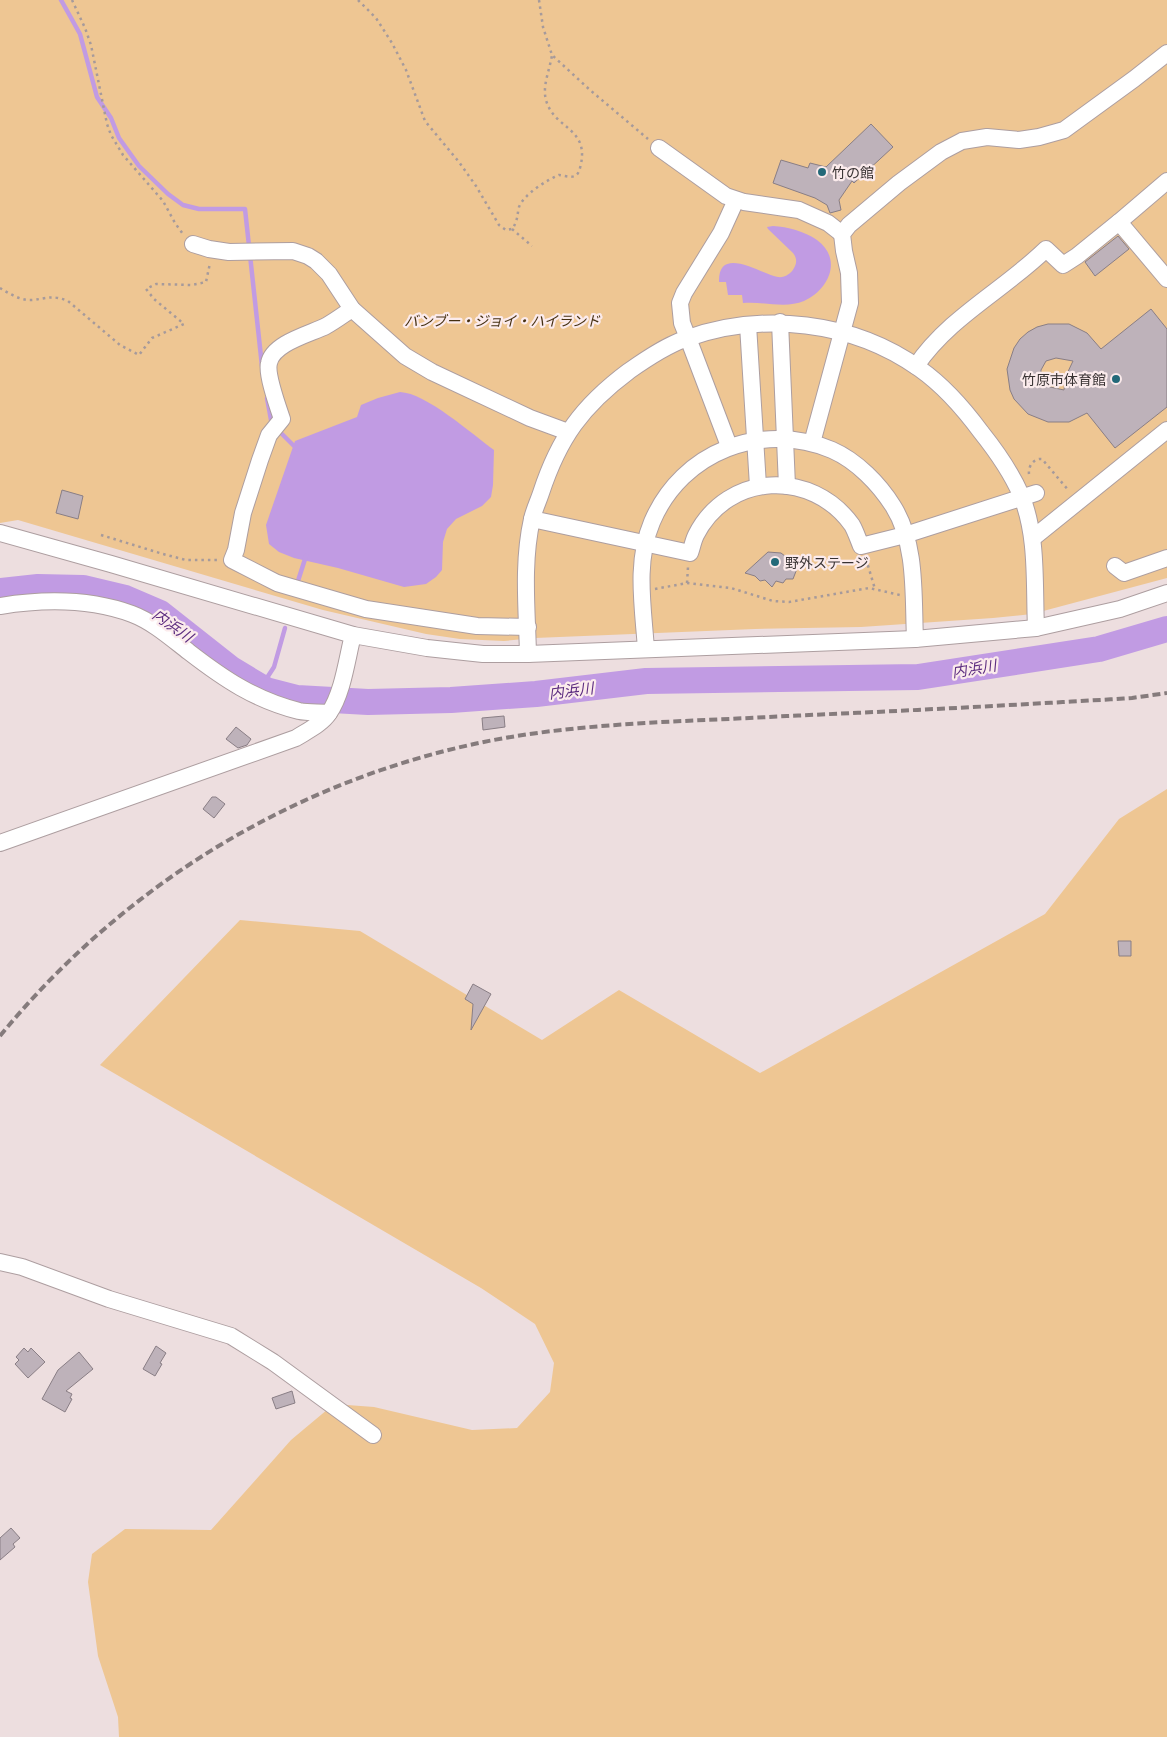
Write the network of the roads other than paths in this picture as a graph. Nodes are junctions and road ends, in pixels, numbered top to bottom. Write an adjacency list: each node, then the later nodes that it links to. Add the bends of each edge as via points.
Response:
1 (1167, 52): 6 (street, via 1064,130 1019,140 987,136 970,139 941,152 856,219)
2 (659, 148): 4 (street)
3 (1167, 180): 5 (street)
4 (736, 200): 6 (street, via 799,210 828,223); 13 (street, via 721,233 680,303 682,323)
5 (1119, 222): 8 (street); 14 (street, via 1063,264 1046,250 945,332)
6 (842, 234): 12 (street, via 850,303)
7 (193, 244): 9 (street, via 213,250 293,251 308,256 329,274)
8 (1167, 279)
9 (352, 309): 16 (street, via 422,367 530,418); 33 (street, via 272,355 268,364 270,379 282,419 270,435 260,460 232,560 277,583 366,609 477,626)
10 (780, 322): 11 (street); 12 (street); 17 (street)
11 (748, 325): 13 (street); 18 (street)
12 (841, 332): 14 (street, via 885,348); 19 (street)
13 (688, 338): 16 (street, via 650,356 614,382); 20 (street)
14 (916, 366): 23 (street, via 963,408)
15 (1167, 430): 27 (street)
16 (568, 432): 24 (street, via 547,474)
17 (786, 439): 18 (street); 19 (street); 22 (street)
18 (755, 440): 20 (street); 21 (street)
19 (812, 443): 26 (street, via 852,462 872,480 893,507)
20 (729, 446): 28 (street, via 689,470 672,489 653,519)
21 (758, 486): 22 (street); 28 (street, via 740,492 719,506 696,536 690,554)
22 (787, 486): 26 (street, via 813,493 829,503 853,527 862,546)
23 (1029, 495): 26 (street); 27 (street)
24 (532, 519): 28 (street); 33 (street)
25 (0, 533): 35 (street)
26 (905, 535): 36 (street, via 912,566)
27 (1032, 538): 34 (street)
28 (644, 545): 37 (street, via 642,591)
29 (1167, 558): 30 (street, via 1124,573)
30 (1115, 566)
31 (1167, 593): 34 (street, via 1120,609)
32 (0, 606): 39 (street, via 32,602 87,603 133,614 248,693 301,711)
33 (522, 627): 38 (street)
34 (1036, 628): 36 (street)
35 (353, 635): 38 (street, via 427,648 483,654); 39 (street)
36 (916, 639): 37 (street)
37 (646, 649): 38 (street)
38 (528, 654)
39 (333, 703): 40 (street, via 315,726 296,738)
40 (0, 843)
41 (0, 1262): 42 (street, via 231,1336 273,1362)
42 (373, 1435)

